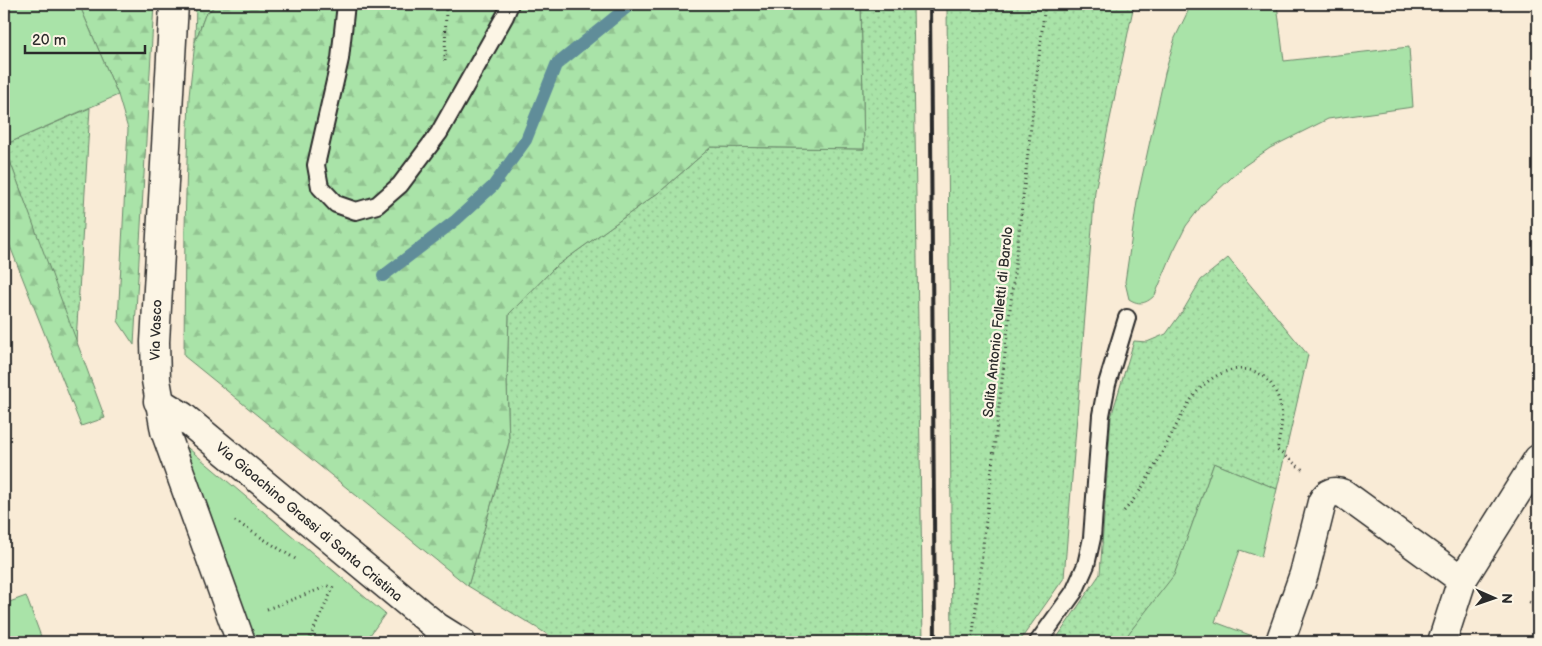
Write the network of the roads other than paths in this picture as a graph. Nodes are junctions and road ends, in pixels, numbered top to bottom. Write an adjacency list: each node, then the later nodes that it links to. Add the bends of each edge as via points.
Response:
1 (346, 4): 2 (lane, via 340,59 316,165 320,187 336,204 356,211 377,206 400,185 439,133)
2 (510, 4)
3 (176, 7): 5 (street, Via Vasco, via 155,342)
4 (1127, 318): 10 (lane, via 1101,415 1092,538 1086,565 1074,592)
5 (158, 401): 8 (street, Via Vasco, via 174,460); 9 (street, Via Gioachino Grassi di Santa Cristina, via 182,416 437,627)
6 (1538, 459): 7 (street)
7 (1462, 580): 11 (street, via 1344,494 1331,492 1322,502 1304,574); 12 (street)
8 (238, 632)
9 (461, 642)
10 (1038, 642)
11 (1280, 642)
12 (1442, 642)

